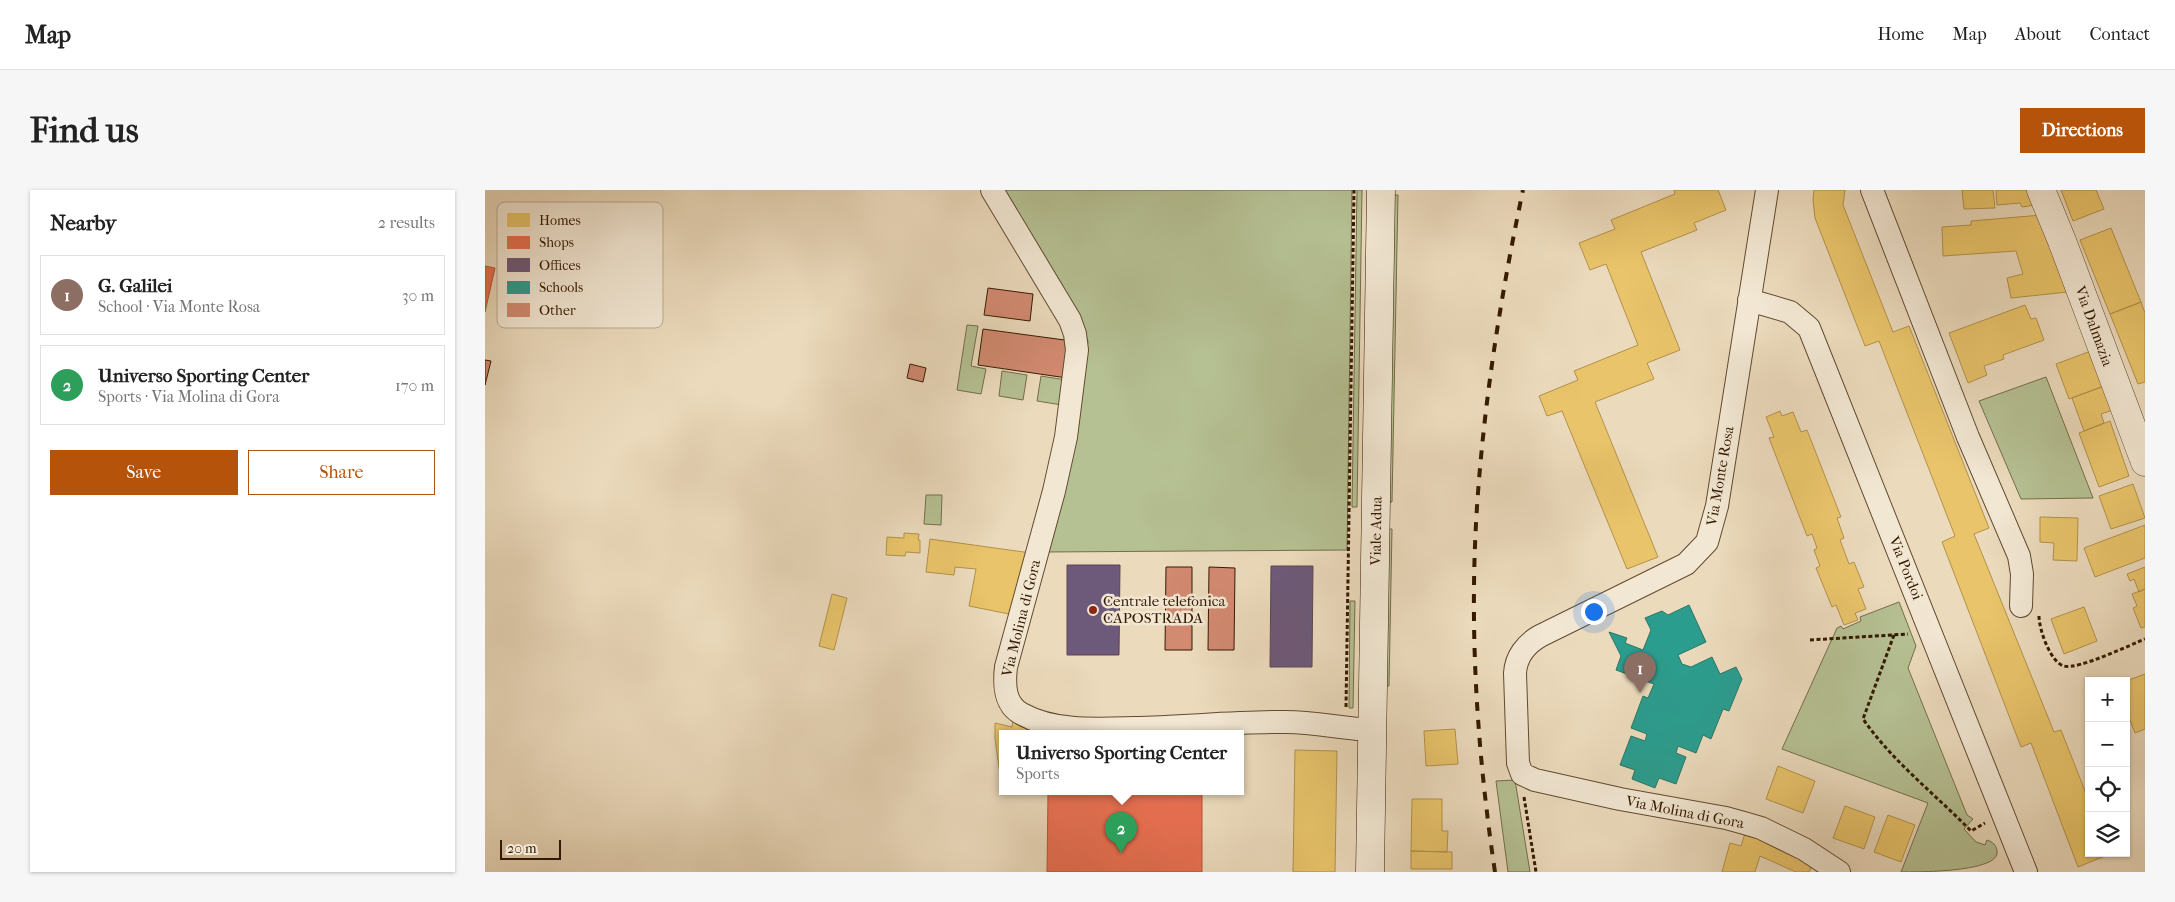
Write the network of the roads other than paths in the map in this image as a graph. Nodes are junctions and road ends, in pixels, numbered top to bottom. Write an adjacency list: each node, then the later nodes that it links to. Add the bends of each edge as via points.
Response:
1 (993, 190): 9 (street, Via Molina di Gora, via 1070,320 1077,341 1076,369 1054,491 1007,667 1005,684 1009,702 1029,717 1084,728 1292,722)
2 (1381, 190): 9 (main road, Viale Adua)
3 (1767, 190): 6 (street, Via Monte Rosa)
4 (1872, 190): 8 (street, via 1964,428 2019,556)
5 (2041, 190): 7 (main road, Via Dalmazia)
6 (1749, 300): 10 (street, Via Monte Rosa, via 1717,506 1707,542 1681,567 1540,636 1524,649 1515,673 1518,763); 13 (street, Via Pordoi, via 1789,312 1809,328)
7 (2145, 462)
8 (2030, 608)
9 (1360, 729): 11 (main road, Viale Adua)
10 (1522, 774): 12 (street, Via Molina di Gora, via 1535,780 1620,799 1745,823 1804,849)
11 (1369, 872)
12 (1839, 872)
13 (2026, 872)

